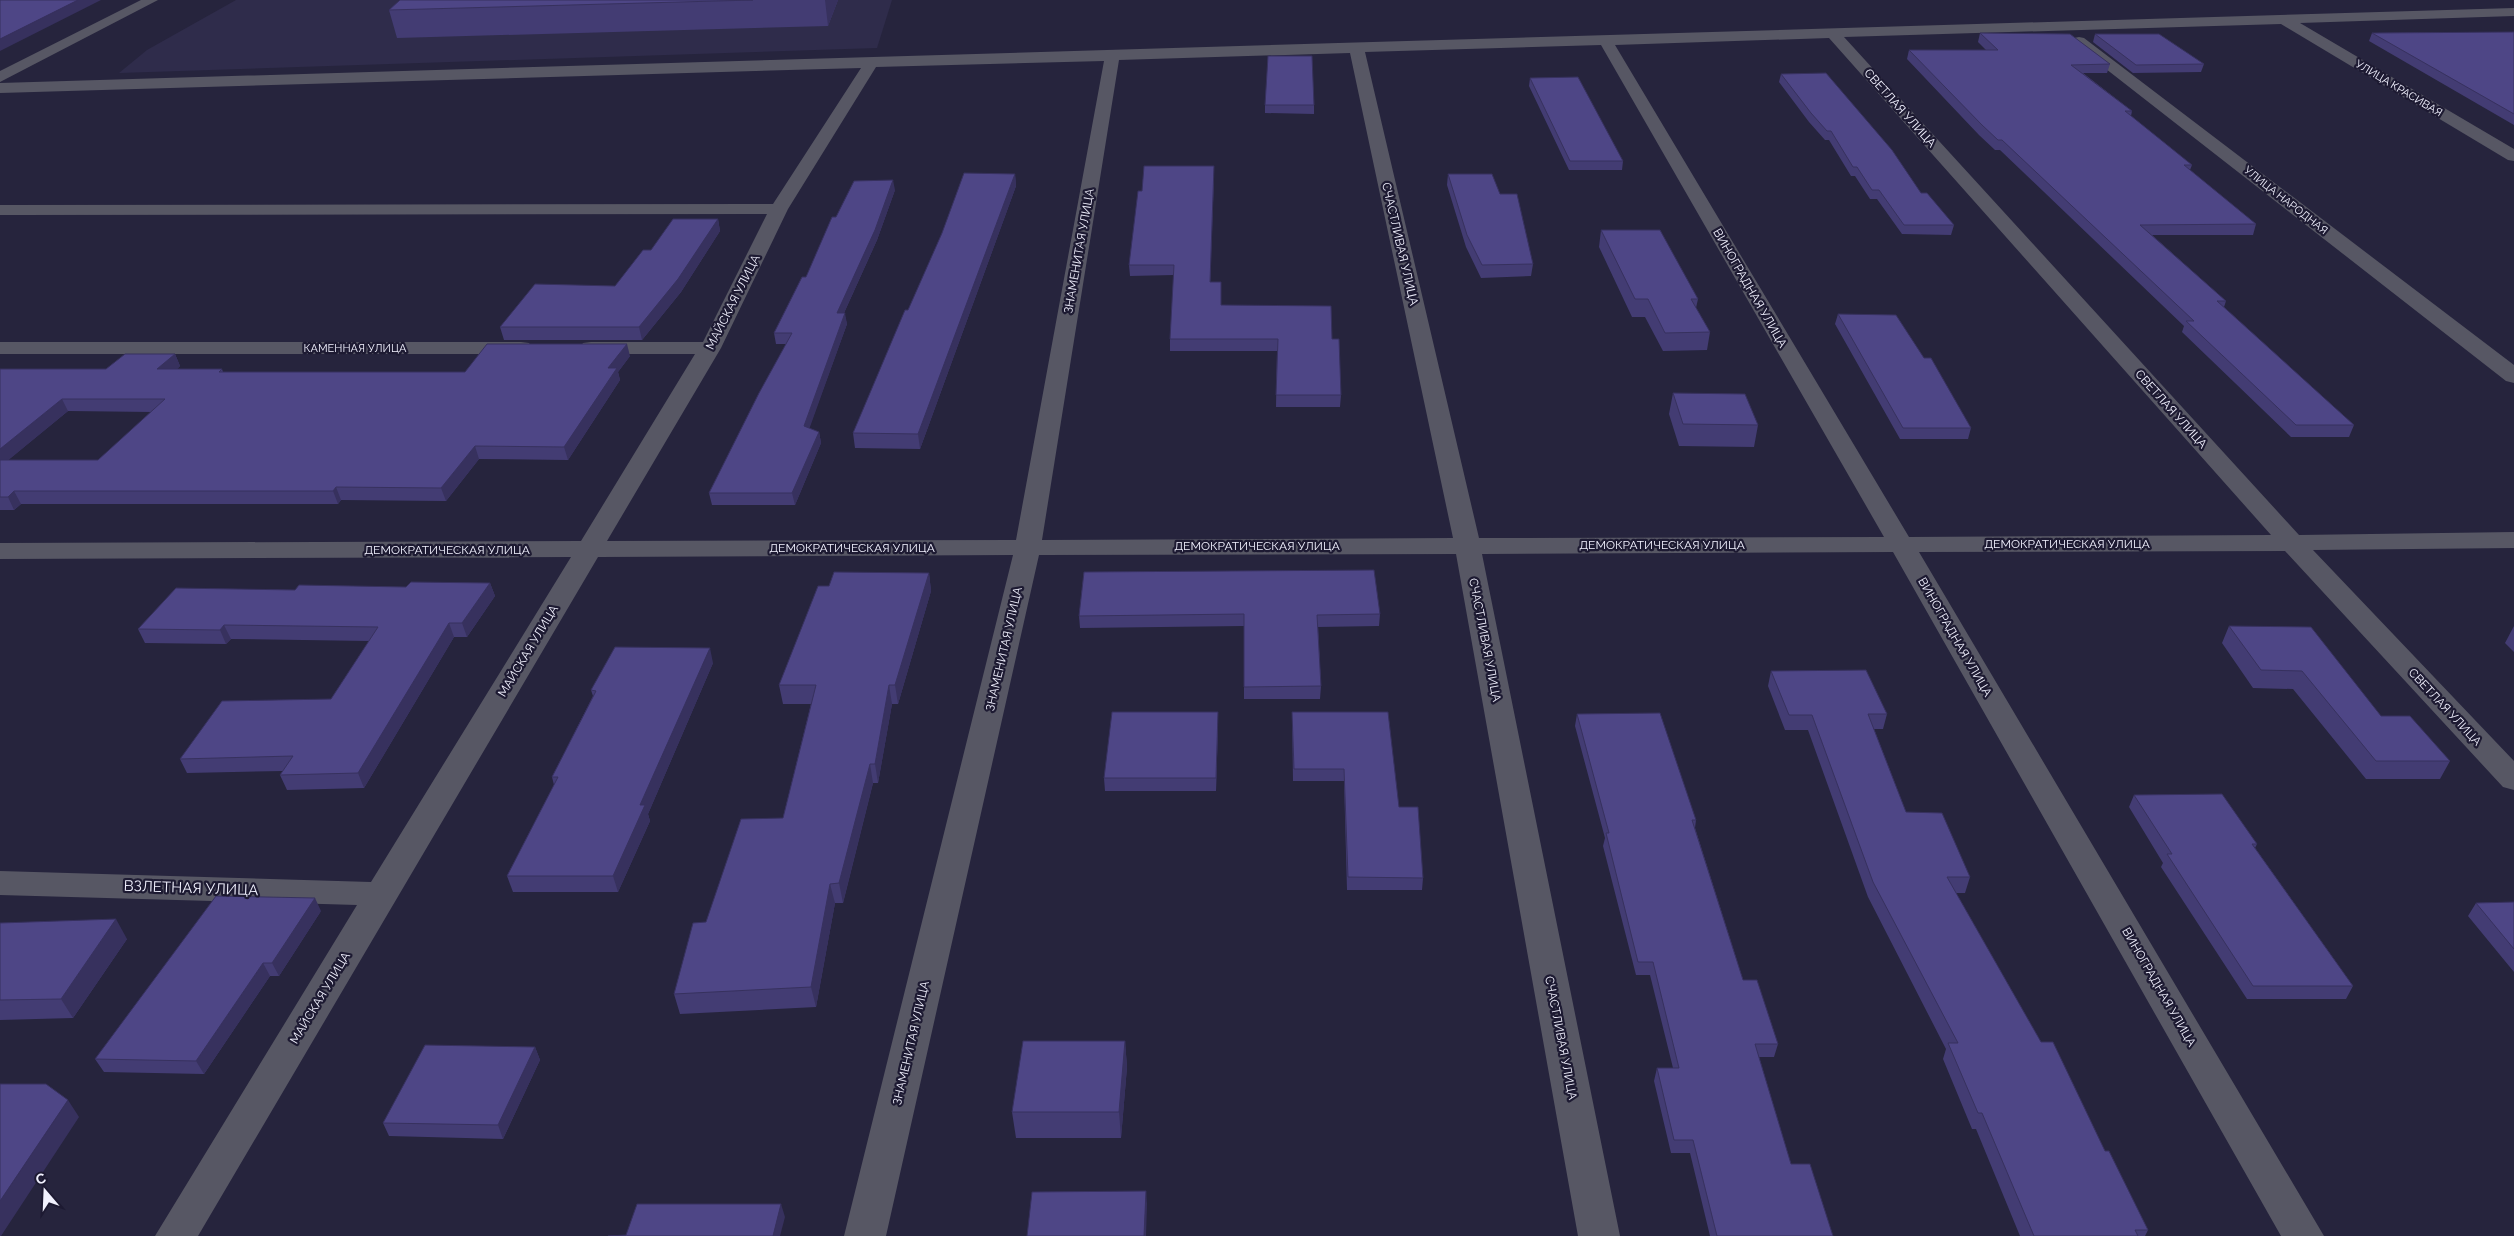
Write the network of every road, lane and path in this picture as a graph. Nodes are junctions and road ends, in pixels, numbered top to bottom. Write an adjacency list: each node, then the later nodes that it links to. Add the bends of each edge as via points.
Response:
1 (151, 0): 10 (street)
2 (2513, 13): 3 (street)
3 (2285, 20): 4 (street); 12 (street, УЛИЦА КРАСИВАЯ)
4 (2058, 25): 5 (street); 19 (street, УЛИЦА НАРОДНАЯ)
5 (1832, 33): 6 (street); 21 (street, СВЕТЛАЯ УЛИЦА)
6 (1604, 40): 7 (street); 22 (street, ВИНОГРАДНАЯ УЛИЦА)
7 (1356, 47): 8 (street); 23 (street, СЧАСТЛИВАЯ УЛИЦА)
8 (1112, 56): 9 (street); 24 (street, ЗНАМЕНИТАЯ УЛИЦА)
9 (872, 62): 11 (street); 14 (street, МАЙСКАЯ УЛИЦА)
10 (0, 78)
11 (0, 88)
12 (2514, 156)
13 (0, 210): 14 (street)
14 (779, 210): 18 (street, МАЙСКАЯ УЛИЦА)
15 (0, 348): 16 (street, КАМЕННАЯ УЛИЦА)
16 (542, 348)
17 (572, 348): 18 (street)
18 (710, 348): 25 (street, МАЙСКАЯ УЛИЦА)
19 (2514, 376)
20 (2514, 540): 21 (street, ДЕМОКРАТИЧЕСКАЯ УЛИЦА)
21 (2292, 543): 22 (street, ДЕМОКРАТИЧЕСКАЯ УЛИЦА); 27 (street, СВЕТЛАЯ УЛИЦА)
22 (1901, 544): 23 (street, ДЕМОКРАТИЧЕСКАЯ УЛИЦА); 33 (street, ВИНОГРАДНАЯ УЛИЦА)
23 (1468, 546): 24 (street, ДЕМОКРАТИЧЕСКАЯ УЛИЦА); 32 (street, СЧАСТЛИВАЯ УЛИЦА)
24 (1028, 547): 25 (street, ДЕМОКРАТИЧЕСКАЯ УЛИЦА); 31 (street, ЗНАМЕНИТАЯ УЛИЦА)
25 (590, 549): 26 (street, ДЕМОКРАТИЧЕСКАЯ УЛИЦА); 29 (street, МАЙСКАЯ УЛИЦА)
26 (0, 551)
27 (2514, 780)
28 (0, 883): 29 (street, ВЗЛЕТНАЯ УЛИЦА)
29 (382, 894): 30 (street, МАЙСКАЯ УЛИЦА)
30 (176, 1236)
31 (865, 1236)
32 (1599, 1236)
33 (2303, 1236)

